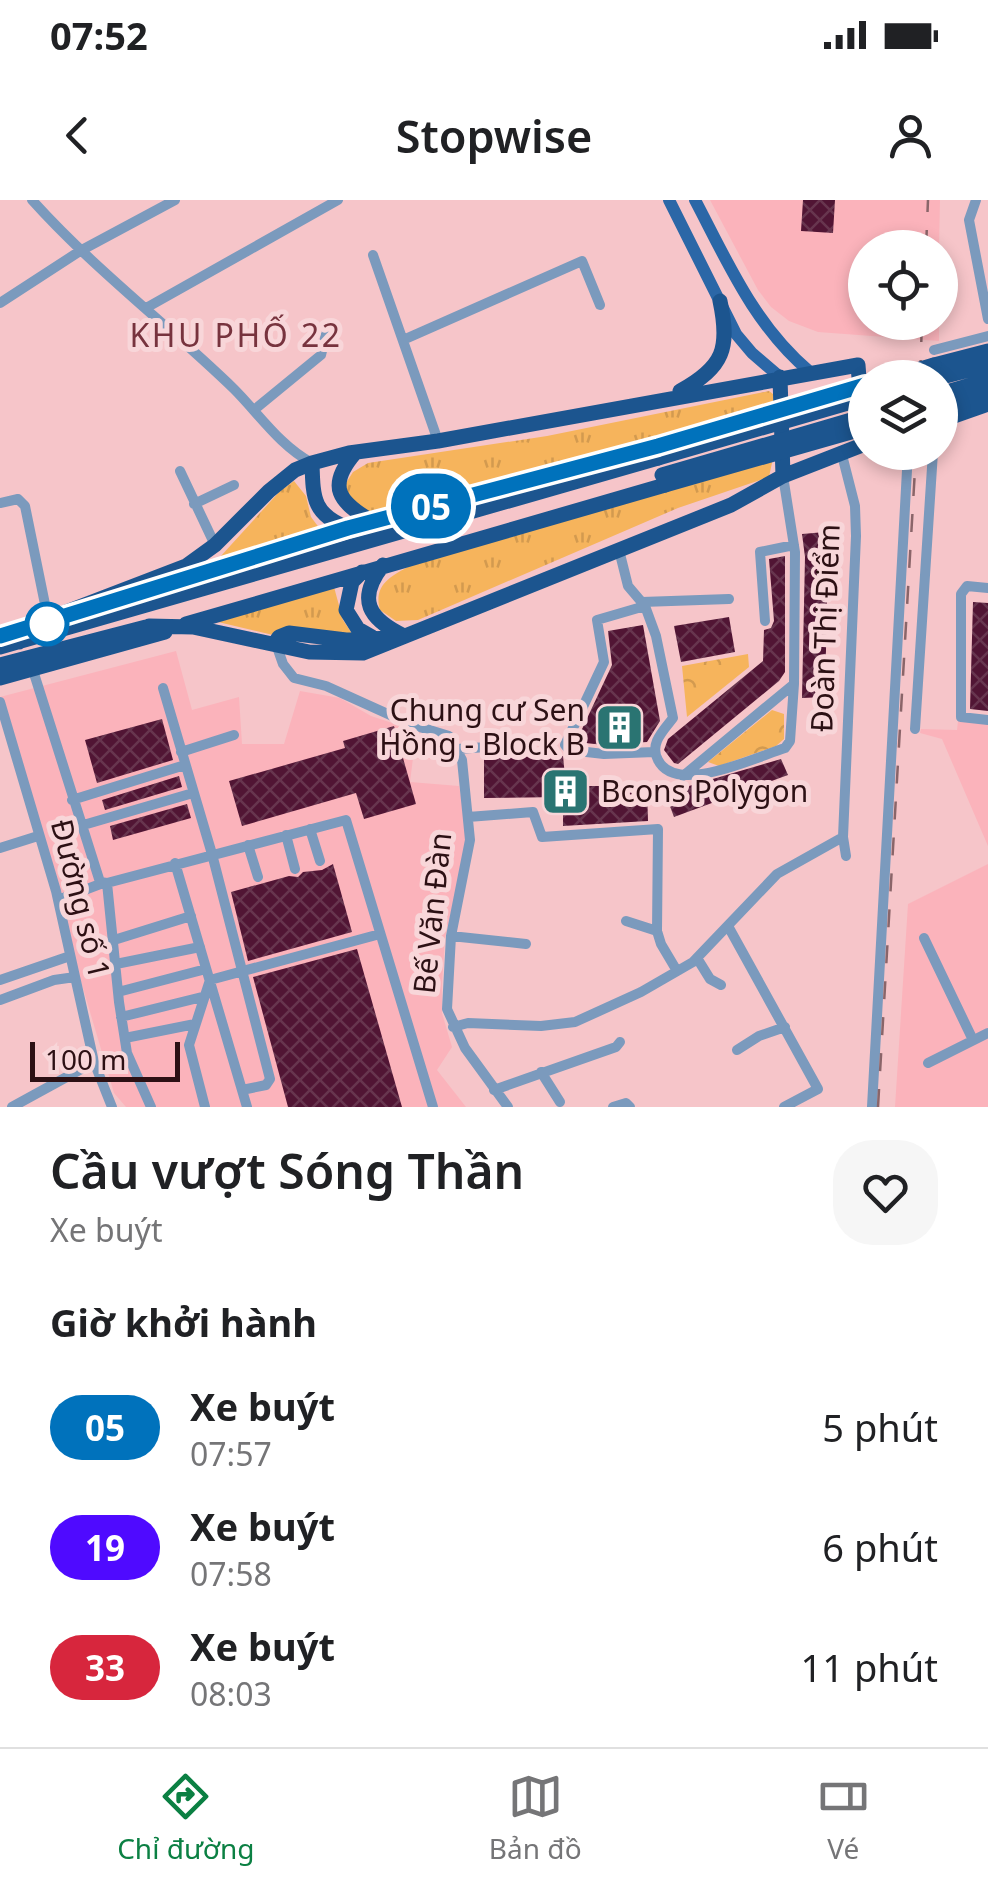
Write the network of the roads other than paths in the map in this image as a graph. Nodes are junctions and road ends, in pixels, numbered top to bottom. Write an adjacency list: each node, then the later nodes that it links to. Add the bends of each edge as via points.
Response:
1 (33, 200): 7 (street)
2 (174, 200): 7 (street)
3 (338, 200): 12 (street)
4 (670, 200): 9 (main road)
5 (695, 200): 24 (main road, via 757,316)
6 (976, 200): 13 (street, via 969,220)
7 (80, 250): 10 (street); 12 (street)
8 (373, 255): 16 (street)
9 (720, 301): 25 (main road, via 744,344); 29 (highway, via 726,334 721,356 692,385)
10 (0, 302)
11 (600, 305): 16 (street, via 582,261)
12 (146, 308): 33 (street)
13 (988, 319)
14 (327, 330): 33 (street, via 321,354)
15 (988, 336): 18 (street)
16 (402, 340): 37 (street)
17 (988, 351): 19 (highway)
18 (943, 360)
19 (951, 360)
20 (958, 364): 21 (highway)
21 (988, 365)
22 (848, 367): 23 (highway)
23 (837, 368): 24 (highway); 41 (highway)
24 (810, 372): 25 (highway); 43 (highway)
25 (780, 377): 29 (highway); 47 (highway)
26 (988, 380): 27 (highway)
27 (958, 389)
28 (848, 391): 40 (highway, bridge)
29 (667, 398): 37 (highway)
30 (848, 402): 40 (highway, bridge)
31 (987, 404): 32 (highway); 34 (highway)
32 (958, 405)
33 (254, 410): 42 (street)
34 (958, 414)
35 (848, 421): 48 (highway, bridge)
36 (848, 432): 48 (highway, bridge)
37 (438, 441): 39 (highway)
38 (848, 449): 41 (highway)
39 (356, 452): 42 (highway); 54 (highway, via 339,474 338,487)
40 (658, 452): 54 (highway)
41 (839, 452): 43 (highway); 93 (street, Đoàn Thị Điểm, via 856,536)
42 (312, 463): 53 (highway, via 318,508); 55 (highway, via 269,491)
43 (803, 467): 47 (highway)
44 (907, 470): 151 (street)
45 (932, 470): 79 (street)
46 (180, 471): 52 (street)
47 (783, 476): 50 (highway); 56 (street)
48 (663, 480): 58 (highway)
49 (234, 486): 52 (street)
50 (763, 487): 57 (highway); 67 (highway, via 415,625)
51 (0, 503): 64 (street, via 18,499 28,514)
52 (194, 504): 55 (street)
53 (348, 528): 54 (highway); 64 (highway)
54 (373, 530): 72 (highway)
55 (215, 544): 64 (highway, via 186,566)
56 (794, 546): 63 (street, via 760,552); 75 (street)
57 (619, 550): 62 (street, via 628,586); 67 (highway)
58 (388, 560): 59 (highway); 65 (highway); 67 (highway, via 370,585 370,606 381,624)
59 (366, 570): 66 (highway); 69 (highway, via 352,582 346,610 358,629)
60 (988, 588): 78 (street, via 967,586 961,594 961,718)
61 (729, 599): 62 (street)
62 (643, 604): 83 (street, via 672,718); 83 (street, via 597,620 604,662 565,745 604,754)
63 (765, 622)
64 (42, 623): 68 (highway); 72 (highway)
65 (149, 626): 66 (highway); 72 (highway)
66 (178, 627): 70 (highway); 72 (highway)
67 (408, 634): 69 (highway); 70 (highway, via 348,655)
68 (0, 636)
69 (376, 639): 70 (highway, via 289,633)
70 (275, 644): 82 (street, via 294,678 450,736)
71 (0, 646): 72 (highway)
72 (26, 655): 73 (highway); 74 (highway); 87 (street)
73 (0, 665)
74 (0, 678)
75 (794, 684): 85 (street); 85 (street, via 785,748)
76 (163, 688): 84 (street)
77 (0, 702): 92 (street, Đường số 1)
78 (988, 720)
79 (914, 729)
80 (234, 735): 84 (street)
81 (517, 746): 82 (street)
82 (457, 749): 88 (street, Bế Văn Đàn)
83 (654, 752): 85 (street, via 660,766)
84 (183, 758): 86 (street); 87 (street)
85 (683, 777)
86 (194, 793): 89 (street); 96 (street)
87 (72, 800): 89 (street)
88 (468, 817): 107 (street, via 533,812 542,837 658,829); 109 (street, Bế Văn Đàn, via 470,840)
89 (80, 826): 102 (street, via 97,879)
90 (310, 829): 91 (street); 98 (street); 108 (street, via 346,820)
91 (286, 835): 94 (street); 100 (street)
92 (38, 836): 95 (street); 103 (street, Đường số 1)
93 (843, 837): 97 (street, Đoàn Thị Điểm); 106 (street, via 777,874)
94 (248, 845): 96 (street); 101 (street)
95 (0, 848)
96 (212, 854): 99 (street); 117 (street)
97 (846, 856)
98 (320, 861)
99 (175, 863): 102 (street); 104 (street)
100 (295, 869)
101 (258, 878)
102 (105, 883): 103 (street); 111 (street)
103 (58, 900): 114 (street, Đường số 1)
104 (190, 916): 111 (street); 113 (street)
105 (626, 921): 107 (street)
106 (728, 926): 115 (street); 129 (street)
107 (657, 931): 118 (street)
108 (380, 934): 117 (street); 146 (street)
109 (451, 936): 112 (street); 128 (street, Bế Văn Đàn, via 446,986)
110 (924, 938): 132 (street)
111 (114, 940): 116 (street)
112 (526, 944)
113 (200, 947): 116 (street); 119 (street)
114 (70, 956): 120 (street, Đường số 1); 121 (street)
115 (696, 958): 118 (street); 122 (street)
116 (116, 964): 123 (street)
117 (241, 970): 119 (street); 138 (street, via 270,1079)
118 (677, 972): 128 (street, via 575,1022)
119 (208, 975): 123 (street); 124 (street); 138 (street)
120 (74, 977): 125 (street); 135 (street, Đường số 1)
121 (0, 980)
122 (722, 985)
123 (118, 992): 126 (street)
124 (202, 997): 126 (street); 127 (street)
125 (0, 1000)
126 (121, 1017): 131 (street)
127 (195, 1024): 131 (street); 144 (street, via 189,1045)
128 (454, 1027): 139 (street, Bế Văn Đàn)
129 (785, 1027): 134 (street); 150 (street, via 818,1089)
130 (988, 1033): 132 (street)
131 (125, 1038): 143 (street)
132 (972, 1040): 136 (street)
133 (620, 1042): 137 (street)
134 (737, 1050)
135 (94, 1062): 141 (street); 142 (street, Đường số 1)
136 (928, 1062)
137 (541, 1072): 139 (street); 140 (street)
138 (242, 1090): 145 (street)
139 (494, 1090): 147 (street, Bế Văn Đàn)
140 (560, 1102)
141 (12, 1107)
142 (112, 1107)
143 (151, 1107)
144 (205, 1107)
145 (248, 1107)
146 (433, 1107)
147 (508, 1107)
148 (612, 1107): 149 (street)
149 (630, 1107)
150 (784, 1107)
151 (872, 1107)

